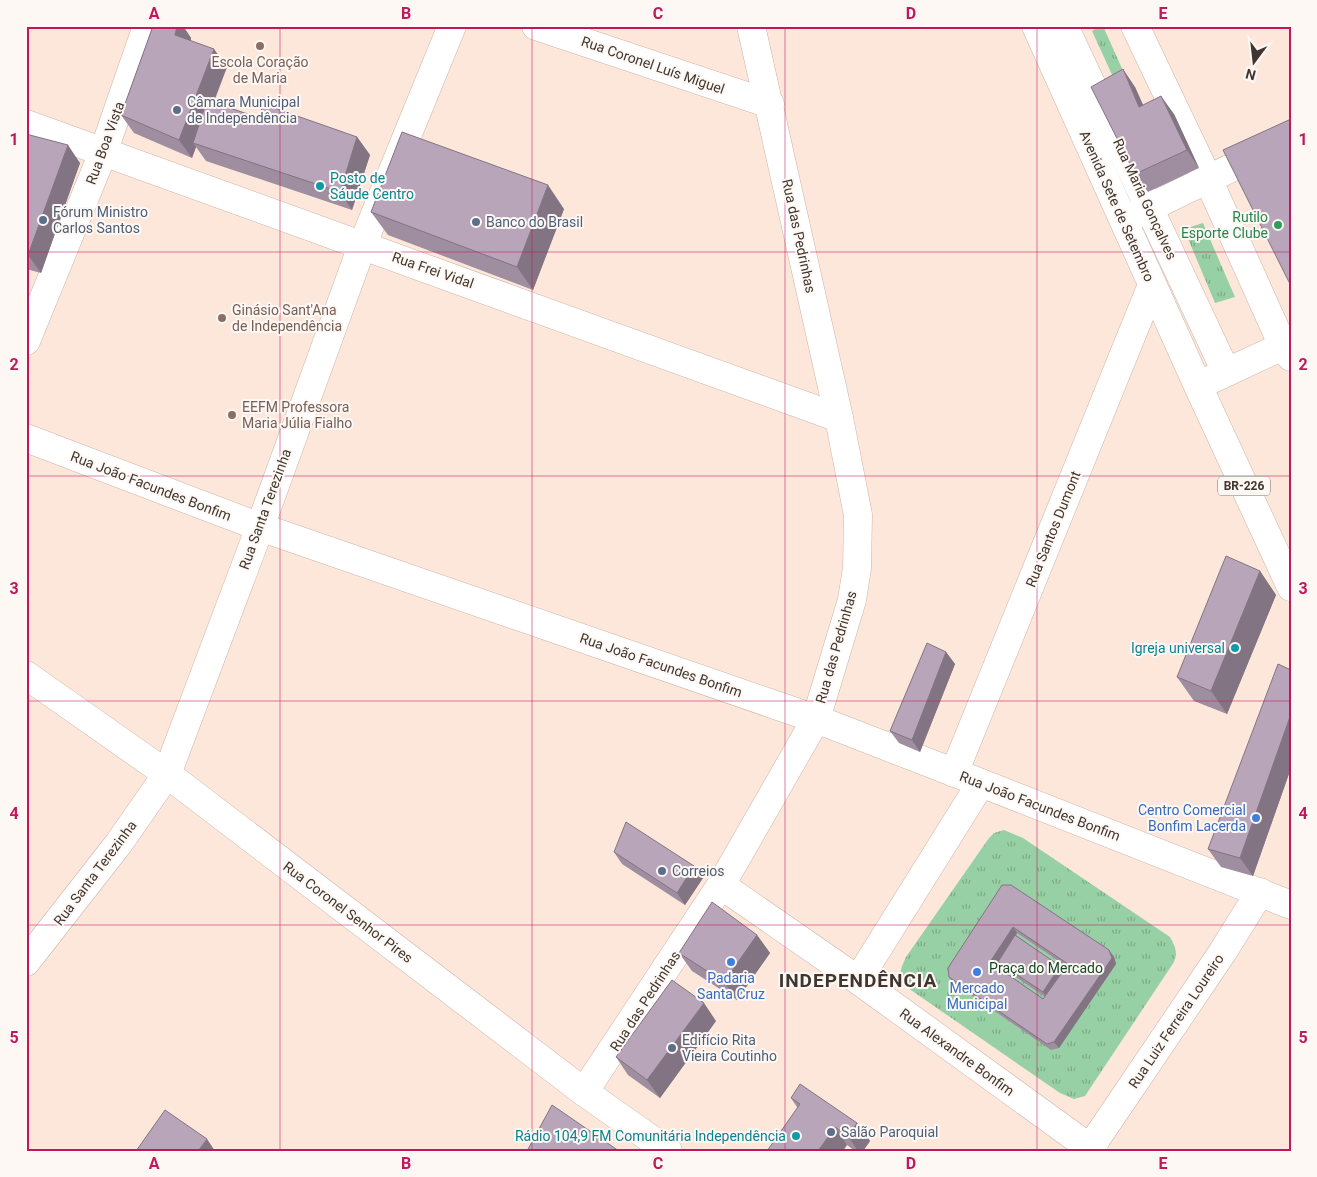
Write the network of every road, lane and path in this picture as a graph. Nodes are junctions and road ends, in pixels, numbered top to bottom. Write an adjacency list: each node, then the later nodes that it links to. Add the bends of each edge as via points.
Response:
1 (147, 26): 11 (street, Rua Boa Vista)
2 (452, 26): 15 (street, Rua Santa Terezinha)
3 (536, 26): 8 (street, Rua Coronel Luís Miguel)
4 (751, 26): 8 (street, Rua das Pedrinhas)
5 (1036, 26): 14 (street, Avenida Sete de Setembro / BR-226)
6 (1064, 26): 13 (street, Rua Maria Gonçalves)
7 (1135, 26): 12 (street)
8 (770, 104): 21 (street, Rua das Pedrinhas)
9 (26, 124): 11 (street, Rua Frei Vidal)
10 (1291, 139): 12 (street)
11 (103, 153): 15 (street, Rua Frei Vidal); 17 (street, Rua Boa Vista)
12 (1208, 179): 13 (street); 18 (street)
13 (1149, 208): 14 (street); 19 (street, Rua Maria Gonçalves)
14 (1123, 220): 16 (street, Avenida Sete de Setembro / BR-226)
15 (362, 246): 21 (street, Rua Frei Vidal); 23 (street, Rua Santa Terezinha)
16 (1152, 285): 20 (street, Avenida Sete de Setembro / BR-226); 27 (street, Rua Santos Dumont)
17 (26, 341)
18 (1287, 351): 19 (street)
19 (1226, 372): 20 (street)
20 (1198, 386): 24 (street, BR-226)
21 (839, 418): 26 (street, Rua das Pedrinhas, via 858,514 857,568 852,600)
22 (29, 443): 23 (street, Rua João Facundes Bonfim)
23 (260, 527): 26 (street, Rua João Facundes Bonfim); 28 (street, Rua Santa Terezinha)
24 (1291, 587)
25 (26, 675): 28 (street, Rua Coronel Senhor Pires)
26 (816, 719): 27 (street, Rua João Facundes Bonfim); 30 (street, Rua das Pedrinhas)
27 (954, 772): 29 (street, Rua João Facundes Bonfim)
28 (167, 774): 33 (street, Rua Santa Terezinha, via 119,843); 35 (street, Rua Coronel Senhor Pires)
29 (981, 783): 31 (street, Rua João Facundes Bonfim); 34 (street)
30 (721, 885): 34 (street, Rua Alexandre Bonfim); 35 (street, Rua das Pedrinhas)
31 (1260, 892): 32 (street, Rua João Facundes Bonfim); 36 (street, Rua Luiz Ferreira Loureiro)
32 (1291, 904)
33 (26, 962)
34 (858, 980): 36 (street, Rua Alexandre Bonfim)
35 (584, 1092): 37 (street, Rua Coronel Senhor Pires)
36 (1092, 1149)
37 (668, 1151)

